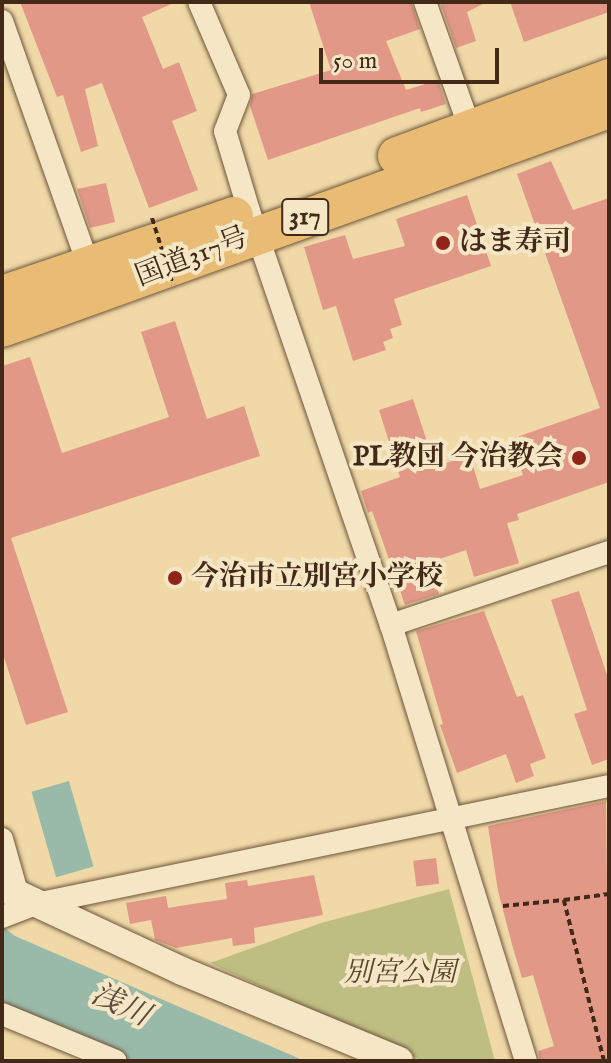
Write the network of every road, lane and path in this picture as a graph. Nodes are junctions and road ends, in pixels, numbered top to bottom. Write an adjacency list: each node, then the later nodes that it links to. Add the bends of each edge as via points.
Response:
1 (199, 2): 8 (street, via 239,95 225,131)
2 (425, 2): 6 (street)
3 (2, 21): 9 (street)
4 (609, 78): 6 (highway, 国道317号 / 317)
5 (609, 109): 6 (highway, 国道317号 / 317)
6 (475, 142): 8 (highway, 国道317号 / 317)
7 (152, 218): 10 (path, bridge)
8 (252, 223): 9 (highway, 国道317号 / 317); 14 (street)
9 (93, 279): 11 (highway, 国道317号 / 317); 12 (highway, 国道317号 / 317)
10 (173, 285)
11 (2, 295)
12 (2, 328)
13 (609, 552): 14 (street)
14 (391, 625): 16 (street)
15 (609, 786): 16 (street)
16 (451, 820): 20 (street); 21 (street)
17 (2, 839): 20 (street)
18 (609, 894): 19 (path)
19 (564, 900): 21 (path); 26 (path)
20 (12, 904): 24 (street)
21 (479, 909): 25 (street)
22 (2, 1014): 23 (street)
23 (105, 1058)
24 (399, 1061)
25 (526, 1061)
26 (604, 1061)

